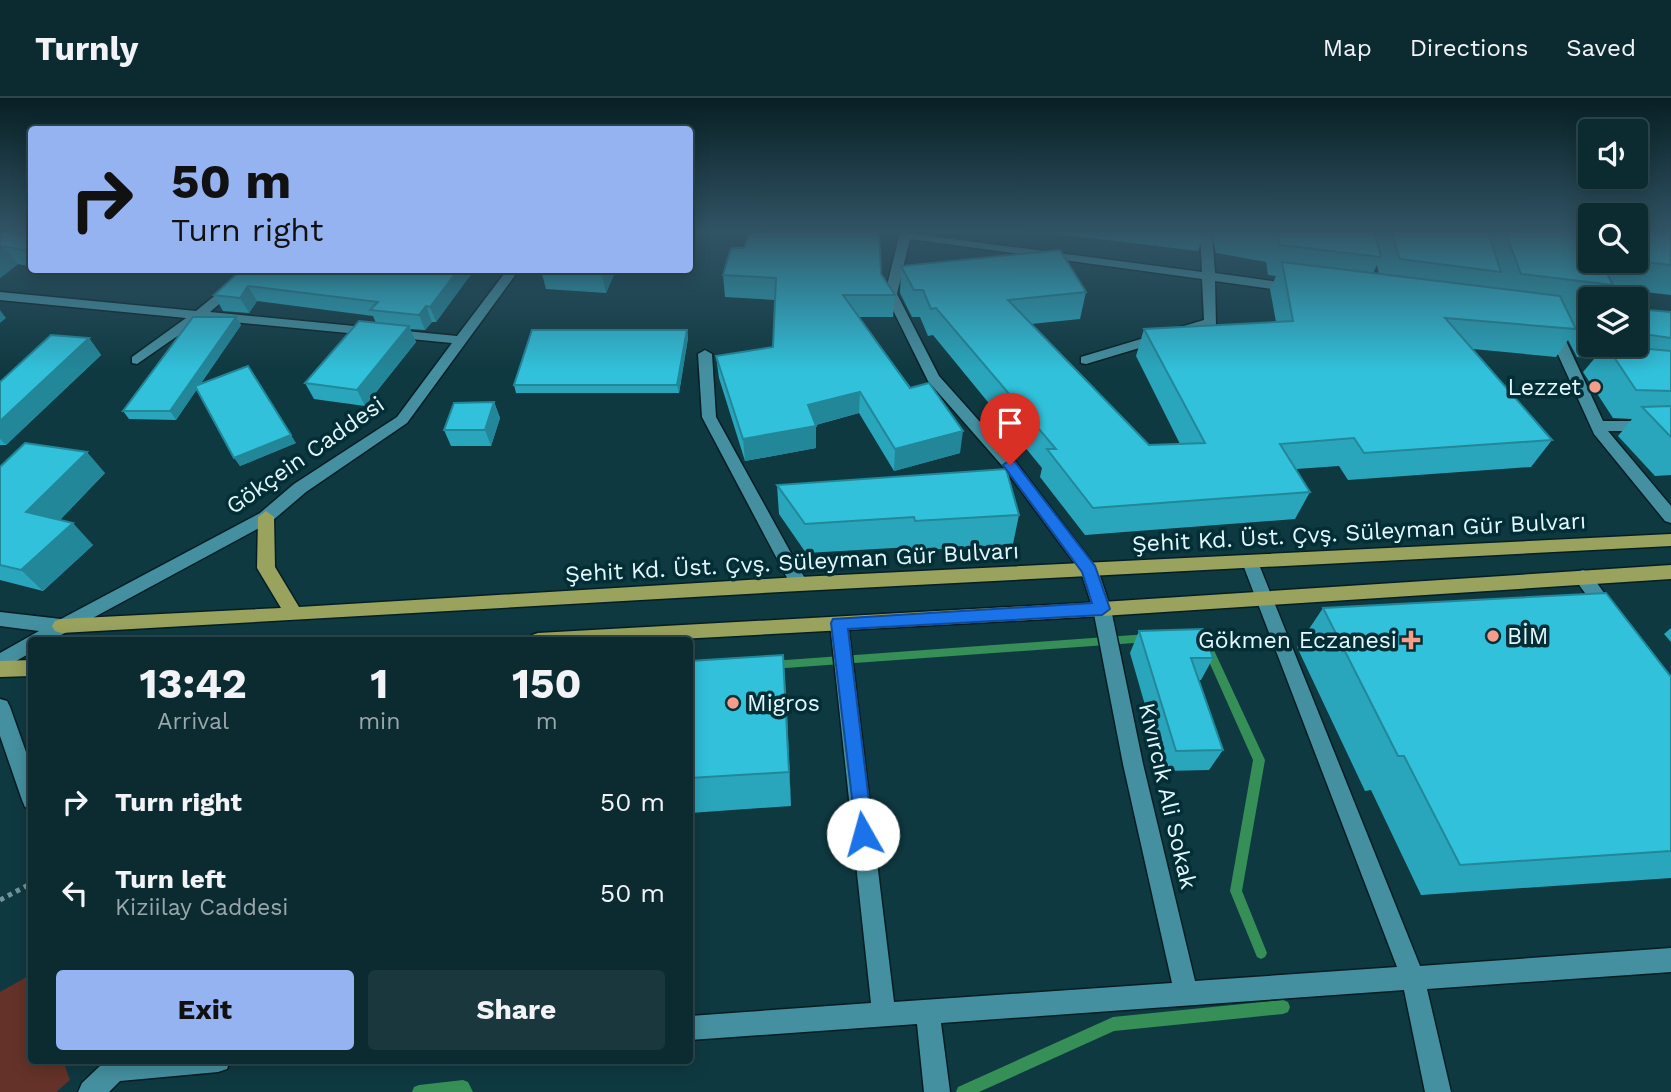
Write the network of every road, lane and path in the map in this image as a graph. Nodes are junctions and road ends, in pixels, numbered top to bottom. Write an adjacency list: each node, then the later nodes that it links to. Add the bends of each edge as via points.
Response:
1 (243, 278): 8 (street)
2 (507, 278): 10 (street, Gökçein Caddesi)
3 (895, 278): 21 (street, Kıvırcık Ali Sokak, via 891,294 933,378 1010,465)
4 (1208, 278): 13 (street, via 1211,322)
5 (1226, 278): 6 (street)
6 (1312, 290)
7 (0, 296): 8 (street)
8 (199, 315): 10 (street); 12 (street)
9 (1570, 321): 14 (street, via 1549,319 1574,364)
10 (459, 340): 17 (street, Gökçein Caddesi, via 402,420 300,488)
11 (705, 354): 24 (street, via 709,417)
12 (137, 360)
13 (1086, 360)
14 (1598, 426): 15 (street); 16 (street)
15 (1671, 426)
16 (1665, 503): 18 (street)
17 (266, 517): 27 (main road, via 266,568); 29 (street, Gökçein Caddesi)
18 (1671, 517)
19 (1671, 540): 20 (main road, Şehit Kd. Üst. Çvş. Süleyman Gür Bulvarı)
20 (1250, 562): 21 (main road, Şehit Kd. Üst. Çvş. Süleyman Gür Bulvarı); 25 (street)
21 (1089, 570): 24 (main road, Şehit Kd. Üst. Çvş. Süleyman Gür Bulvarı); 26 (street, Kıvırcık Ali Sokak)
22 (1671, 572): 23 (main road)
23 (1583, 577): 25 (main road); 31 (street)
24 (799, 584): 27 (main road, Şehit Kd. Üst. Çvş. Süleyman Gür Bulvarı)
25 (1264, 599): 26 (main road); 43 (street)
26 (1102, 609): 30 (main road); 44 (street, Kıvırcık Ali Sokak)
27 (294, 614): 29 (main road, Şehit Kd. Üst. Çvş. Süleyman Gür Bulvarı)
28 (0, 619): 29 (street)
29 (61, 626): 32 (street, Gökçein Caddesi)
30 (840, 632): 33 (main road); 46 (street)
31 (1623, 634)
32 (42, 637)
33 (651, 637)
34 (28, 645): 35 (street)
35 (0, 662)
36 (28, 668): 37 (main road)
37 (0, 669)
38 (0, 707): 39 (street)
39 (28, 788)
40 (28, 886): 41 (path)
41 (0, 900)
42 (1671, 960): 43 (street)
43 (1413, 978): 44 (street); 52 (street)
44 (1186, 994): 45 (street)
45 (928, 1012): 46 (street); 51 (street)
46 (884, 1015): 47 (street)
47 (693, 1028)
48 (134, 1064): 49 (street)
49 (113, 1065): 50 (street)
50 (91, 1092)
51 (937, 1092)
52 (1438, 1092)

